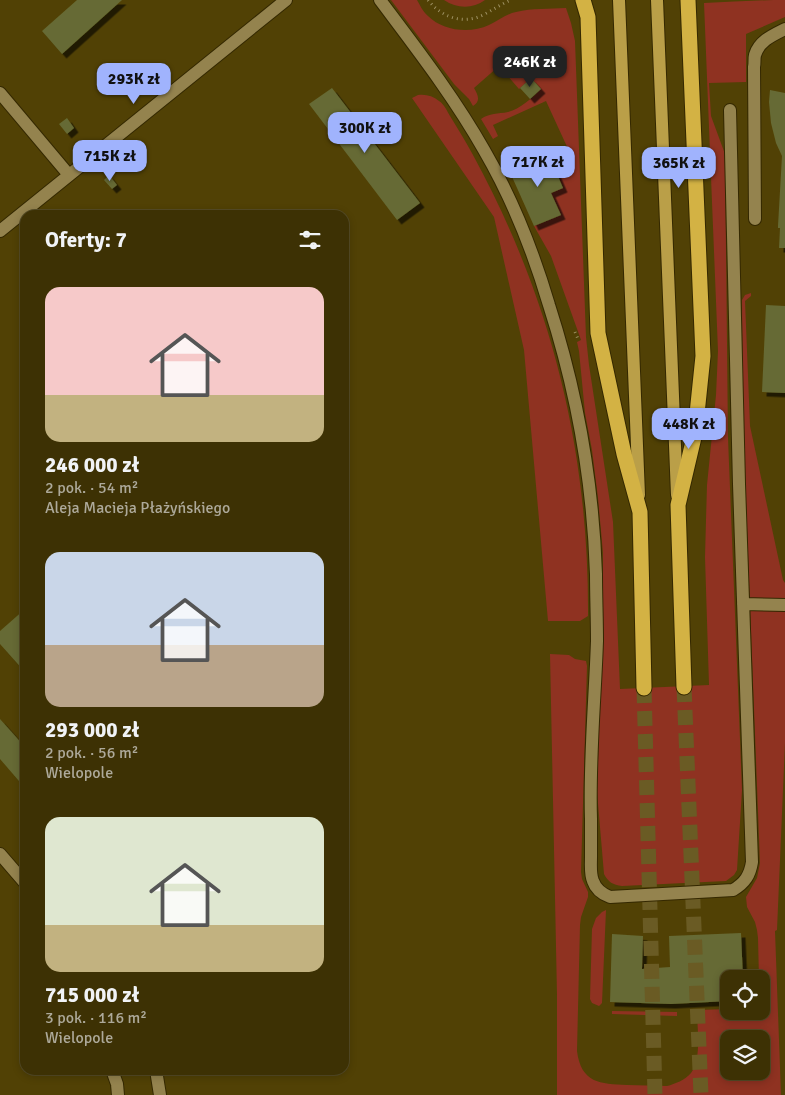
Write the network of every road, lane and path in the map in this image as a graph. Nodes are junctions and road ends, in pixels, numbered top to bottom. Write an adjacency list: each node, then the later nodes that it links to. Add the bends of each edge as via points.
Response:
1 (286, 0): 12 (street)
2 (380, 0): 19 (street, via 465,119 499,178 541,279 578,410 587,462 596,572 590,793 592,874 596,887 604,894 616,897 727,891 739,886 749,876 752,862)
3 (428, 0): 4 (path, via 446,16 457,19 482,16)
4 (511, 0)
5 (583, 0): 18 (highway, via 588,17 598,333)
6 (619, 0): 18 (main road)
7 (657, 0): 17 (main road)
8 (688, 0): 17 (highway, via 703,356 694,433)
9 (785, 29): 15 (street, via 771,36 756,54)
10 (0, 93): 12 (street)
11 (730, 110): 19 (street)
12 (69, 175): 13 (street)
13 (26, 210)
14 (20, 215): 16 (street)
15 (755, 219)
16 (0, 231)
17 (678, 505): 21 (highway)
18 (640, 512): 22 (highway)
19 (743, 604): 20 (street)
20 (785, 605)
21 (684, 686)
22 (644, 688)
23 (0, 854): 24 (street)
24 (20, 877)
25 (114, 1075): 27 (street)
26 (157, 1075): 28 (street)
27 (118, 1095)
28 (160, 1095)

